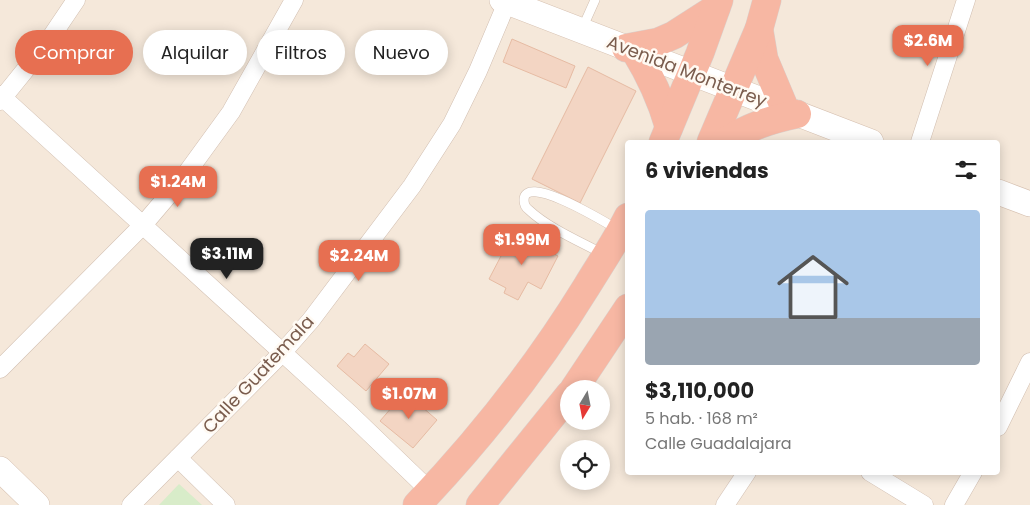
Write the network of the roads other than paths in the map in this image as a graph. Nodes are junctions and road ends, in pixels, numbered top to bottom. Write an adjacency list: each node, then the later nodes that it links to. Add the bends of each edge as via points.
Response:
1 (76, 0): 13 (street, via 47,43)
2 (294, 0): 23 (street, via 231,112 183,178)
3 (595, 0): 9 (lane)
4 (767, 0): 8 (highway)
5 (966, 0): 19 (street)
6 (506, 1): 9 (street, Avenida Monterrey); 26 (street, Calle Guatemala, via 478,71 452,124 412,186 311,320)
7 (718, 4): 10 (highway, via 674,34); 11 (highway)
8 (759, 29): 12 (highway); 14 (highway, via 764,59)
9 (582, 31): 10 (street, Avenida Monterrey)
10 (631, 49): 11 (street, Avenida Monterrey); 15 (highway, via 660,97)
11 (692, 73): 12 (street, Avenida Monterrey); 15 (highway)
12 (734, 89): 14 (street, Avenida Monterrey); 16 (highway)
13 (1, 98): 23 (street)
14 (791, 111): 17 (highway); 18 (street, Avenida Monterrey)
15 (666, 135)
16 (712, 140)
17 (727, 140)
18 (866, 140)
19 (921, 140)
20 (1000, 193): 21 (street)
21 (1030, 204)
22 (624, 224): 24 (highway); 24 (lane, via 547,194 535,191 524,197 526,208 538,217)
23 (143, 225): 26 (street); 28 (street)
24 (607, 256): 37 (highway, via 558,334 495,416)
25 (625, 318): 29 (highway)
26 (282, 353): 32 (street, Calle Guatemala); 37 (street, via 351,414)
27 (1030, 362): 31 (street)
28 (0, 369)
29 (580, 380)
30 (560, 406): 41 (highway)
31 (1000, 422)
32 (178, 458): 39 (street, Calle Guatemala); 40 (street)
33 (0, 469): 38 (street)
34 (745, 475): 42 (street)
35 (875, 475): 43 (street)
36 (971, 475): 44 (street)
37 (424, 498)
38 (38, 505)
39 (131, 505)
40 (226, 505)
41 (480, 505)
42 (725, 505)
43 (924, 505)
44 (954, 505)

